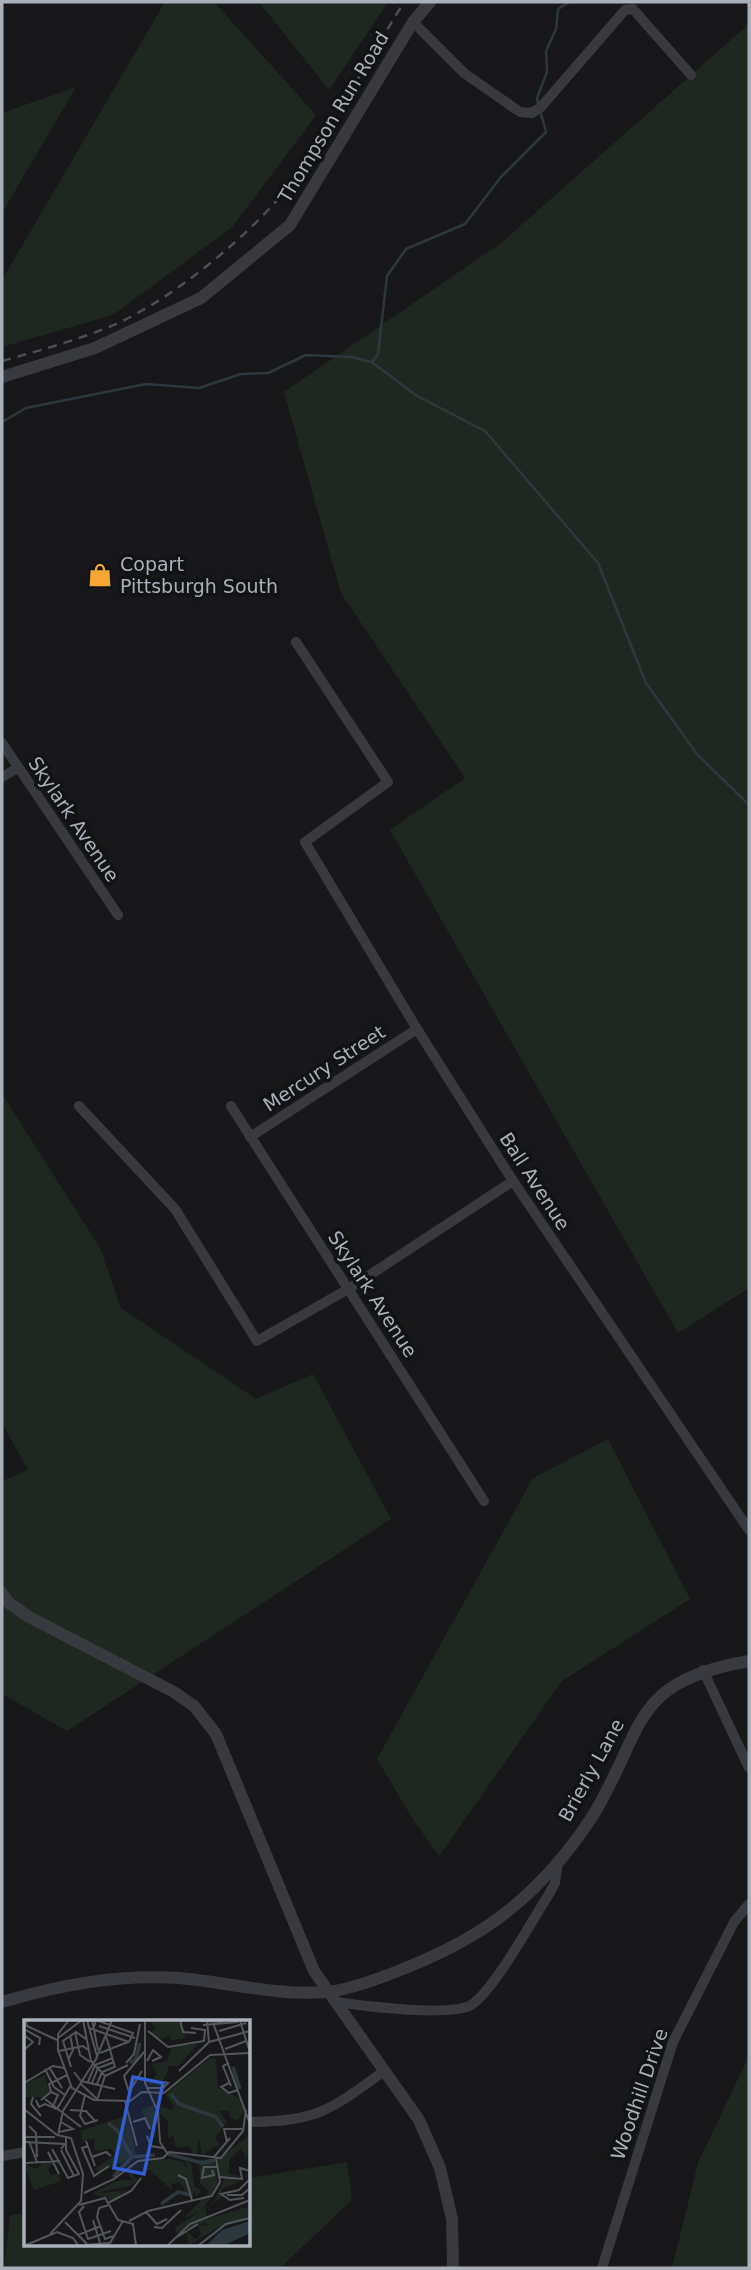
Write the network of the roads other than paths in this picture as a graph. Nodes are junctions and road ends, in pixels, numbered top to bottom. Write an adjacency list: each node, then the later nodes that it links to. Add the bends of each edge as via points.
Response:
1 (430, 2): 2 (street, Thompson Run Road)
2 (413, 22): 3 (street, via 464,73 520,112 537,110 625,10 633,9); 4 (street, Thompson Run Road, via 290,225 201,298 95,348)
3 (691, 75)
4 (2, 377)
5 (296, 642): 10 (street, Ball Avenue, via 388,782 305,842)
6 (2, 743): 7 (street, Skylark Avenue)
7 (18, 768): 8 (street); 9 (street, Skylark Avenue)
8 (2, 777)
9 (118, 915)
10 (417, 1029): 13 (street, Mercury Street); 14 (street, Ball Avenue)
11 (79, 1106): 15 (street, via 175,1209 257,1341)
12 (231, 1106): 13 (street, Skylark Avenue)
13 (250, 1137): 15 (street, Skylark Avenue)
14 (513, 1181): 15 (street); 17 (street, Ball Avenue)
15 (350, 1288): 16 (street, Skylark Avenue)
16 (484, 1501)
17 (749, 1530)
18 (2, 1593): 24 (street, via 29,1617 194,1706 216,1734 314,1971)
19 (749, 1661): 20 (street, Brierly Lane)
20 (704, 1670): 21 (street); 22 (street, Brierly Lane, via 660,1694 644,1714 592,1816)
21 (749, 1768)
22 (558, 1862): 24 (street, Brierly Lane, via 507,1912 459,1943); 24 (street, via 549,1894 472,2005 442,2011)
23 (749, 1903): 31 (street, Woodhill Drive, via 734,1922 673,2042)
24 (332, 1997): 25 (street, Brierly Lane, via 131,1977 62,1984); 26 (street)
25 (2, 2002)
26 (384, 2071): 27 (street, via 334,2106 306,2119); 30 (street, via 419,2120 440,2168 452,2219)
27 (250, 2122)
28 (24, 2152): 29 (street)
29 (2, 2155)
30 (453, 2268)
31 (602, 2268)

